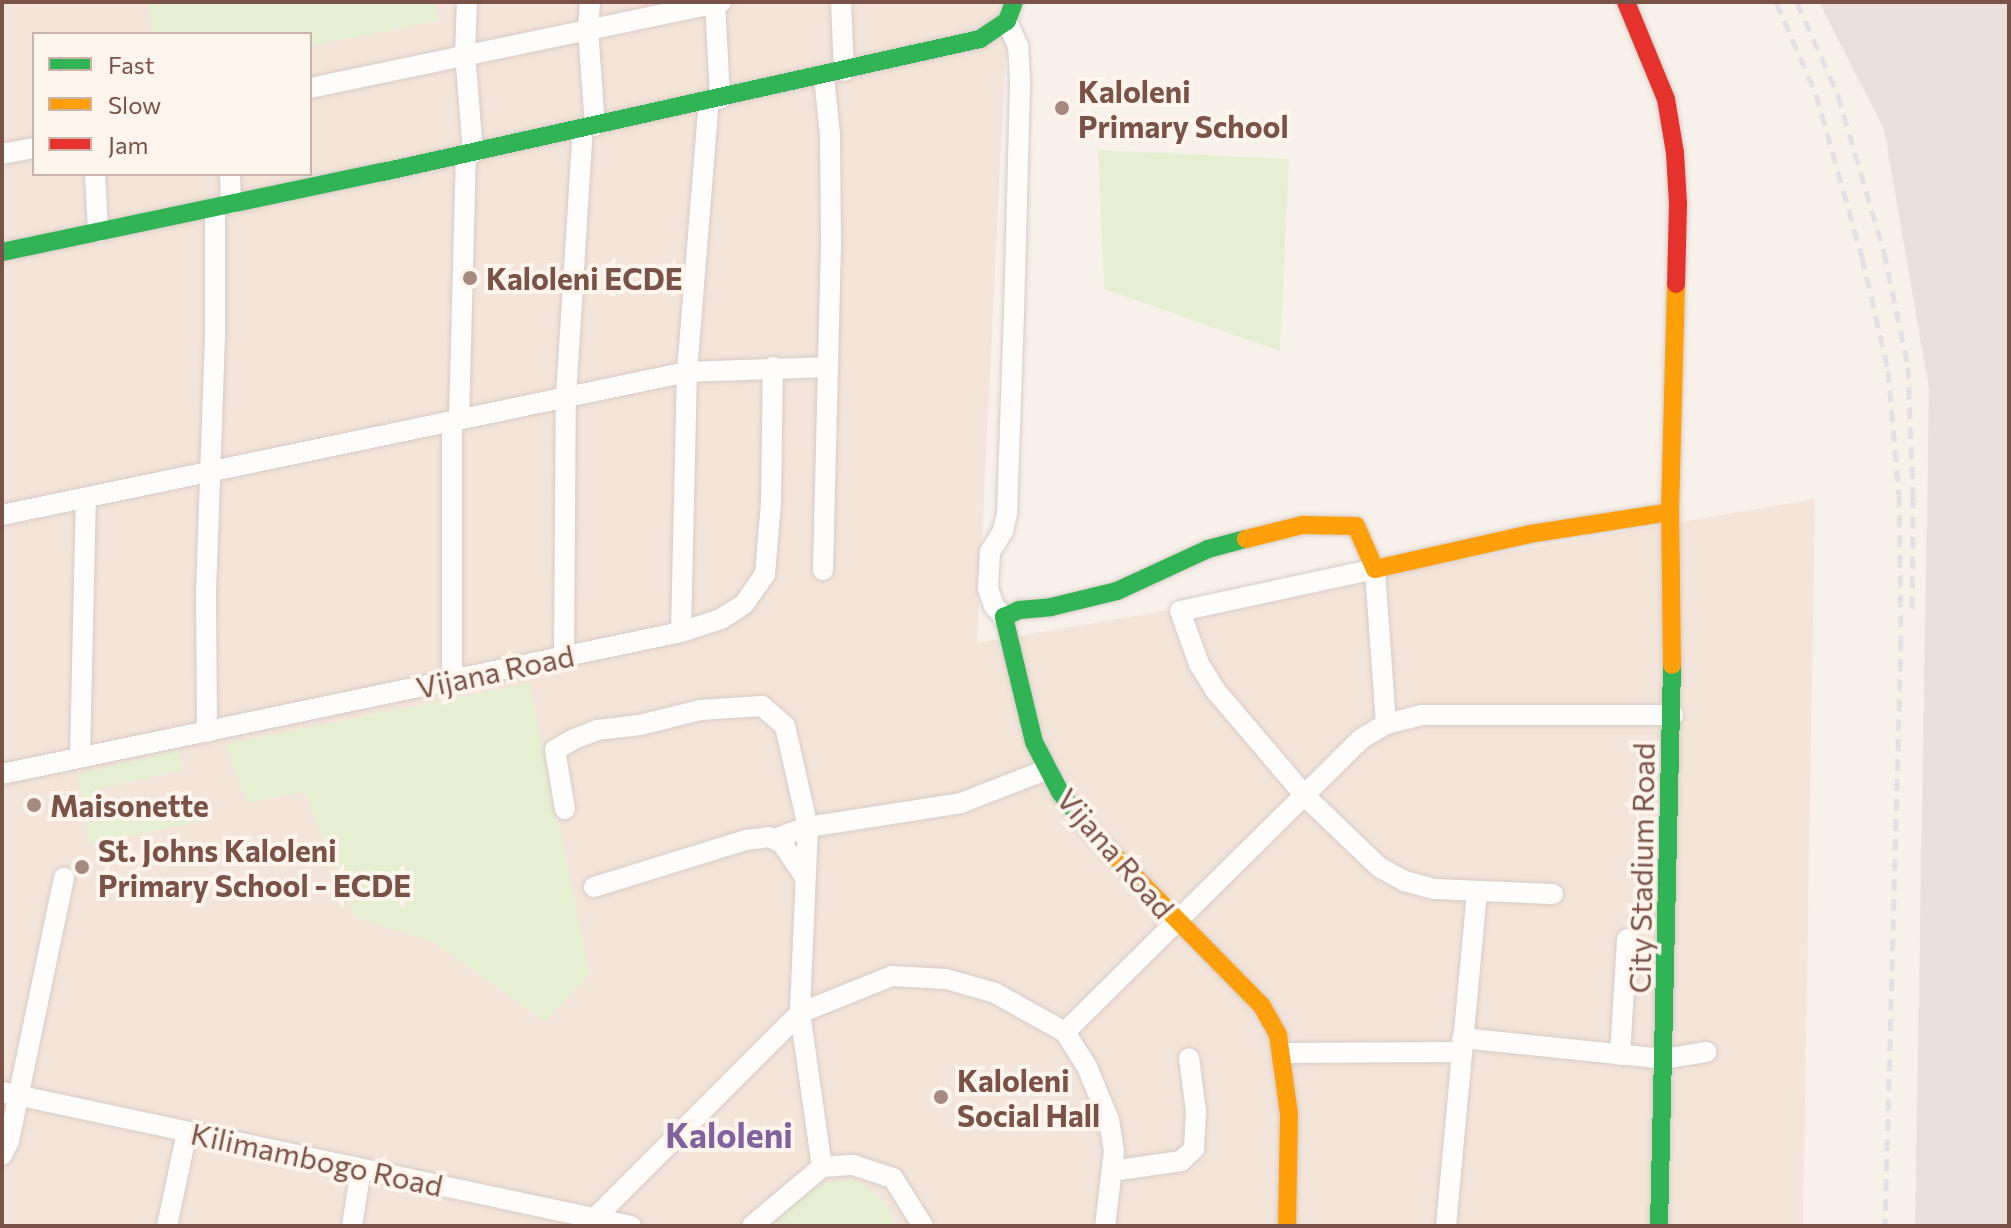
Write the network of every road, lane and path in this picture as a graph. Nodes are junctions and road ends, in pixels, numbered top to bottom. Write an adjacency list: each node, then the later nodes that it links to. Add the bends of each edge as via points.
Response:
1 (467, 2): 8 (street)
2 (590, 2): 7 (street)
3 (717, 2): 7 (street); 11 (street)
4 (841, 2): 9 (street)
5 (1626, 2): 28 (street, City Stadium Road, via 1659,77 1675,153 1677,306)
6 (1010, 11): 9 (street, via 980,39); 32 (street, via 1020,81 1007,513 990,552 988,589)
7 (588, 29): 8 (street); 12 (street)
8 (465, 53): 10 (street); 15 (street)
9 (834, 73): 11 (street); 22 (street)
10 (312, 88)
11 (714, 100): 12 (street); 23 (street)
12 (589, 128): 15 (street); 24 (street)
13 (32, 148): 14 (street)
14 (2, 154)
15 (469, 154): 18 (street); 25 (street)
16 (95, 176): 19 (street)
17 (230, 176): 18 (street)
18 (223, 206): 19 (street); 26 (street)
19 (98, 232): 20 (street)
20 (2, 252)
21 (773, 367): 22 (street); 23 (street); 33 (street, Vijana Road, via 765,574 744,604 721,619)
22 (828, 367): 31 (street)
23 (687, 372): 24 (street); 33 (street)
24 (566, 396): 25 (street); 34 (street)
25 (455, 420): 26 (street); 35 (street)
26 (210, 471): 27 (street); 38 (street)
27 (86, 498): 29 (street); 39 (street)
28 (1670, 512): 30 (street, via 1530,534); 36 (street, City Stadium Road)
29 (2, 515)
30 (1375, 569): 32 (street, via 1356,526 1302,525 1208,549 1117,591); 37 (street); 42 (street, via 1180,611 1199,664 1215,690)
31 (823, 570)
32 (1004, 617): 40 (street, Vijana Road, via 1034,742)
33 (681, 632): 34 (street, Vijana Road)
34 (564, 655): 35 (street, Vijana Road)
35 (452, 680): 38 (street, Vijana Road)
36 (1673, 715): 37 (street, via 1422,715); 60 (street, City Stadium Road)
37 (1386, 724): 42 (street, via 1361,739)
38 (207, 732): 39 (street, Vijana Road)
39 (80, 757): 41 (street, Vijana Road)
40 (1048, 769): 44 (street, via 961,803); 51 (street, Vijana Road, via 1079,819)
41 (2, 774)
42 (1306, 797): 49 (street, via 1379,867 1404,881); 51 (street)
43 (565, 809): 44 (street, via 555,761 558,746 597,730 700,710 762,706 785,726)
44 (808, 827): 45 (street); 46 (street)
45 (777, 838): 46 (street); 48 (street, via 746,840)
46 (804, 876): 53 (street)
47 (64, 878): 61 (street)
48 (594, 887)
49 (1477, 891): 50 (street); 55 (street)
50 (1553, 894)
51 (1176, 922): 54 (street); 57 (street, Vijana Road, via 1262,1006)
52 (1627, 939): 58 (street)
53 (800, 1013): 54 (street, via 892,976 946,979 995,993); 64 (street); 67 (street)
54 (1065, 1032): 66 (street, via 1087,1067 1109,1120)
55 (1462, 1045): 57 (street); 58 (street); 75 (street)
56 (1706, 1052): 60 (street)
57 (1282, 1053): 74 (street, Vijana Road, via 1289,1114)
58 (1620, 1055): 60 (street)
59 (1189, 1058): 66 (street, via 1196,1111 1194,1149 1181,1161)
60 (1664, 1059): 76 (street, City Stadium Road)
61 (10, 1094): 62 (street, Kilimambogo Road); 63 (street)
62 (187, 1132): 65 (street, Kilimambogo Road); 68 (street)
63 (2, 1155)
64 (822, 1167): 71 (street); 72 (street, via 853,1165 893,1178)
65 (361, 1169): 67 (street, Kilimambogo Road); 69 (street)
66 (1112, 1171): 73 (street)
67 (591, 1222): 70 (street, Kilimambogo Road)
68 (167, 1226)
69 (352, 1226)
70 (631, 1226)
71 (752, 1226)
72 (923, 1226)
73 (1105, 1226)
74 (1287, 1226)
75 (1446, 1226)
76 (1659, 1226)

